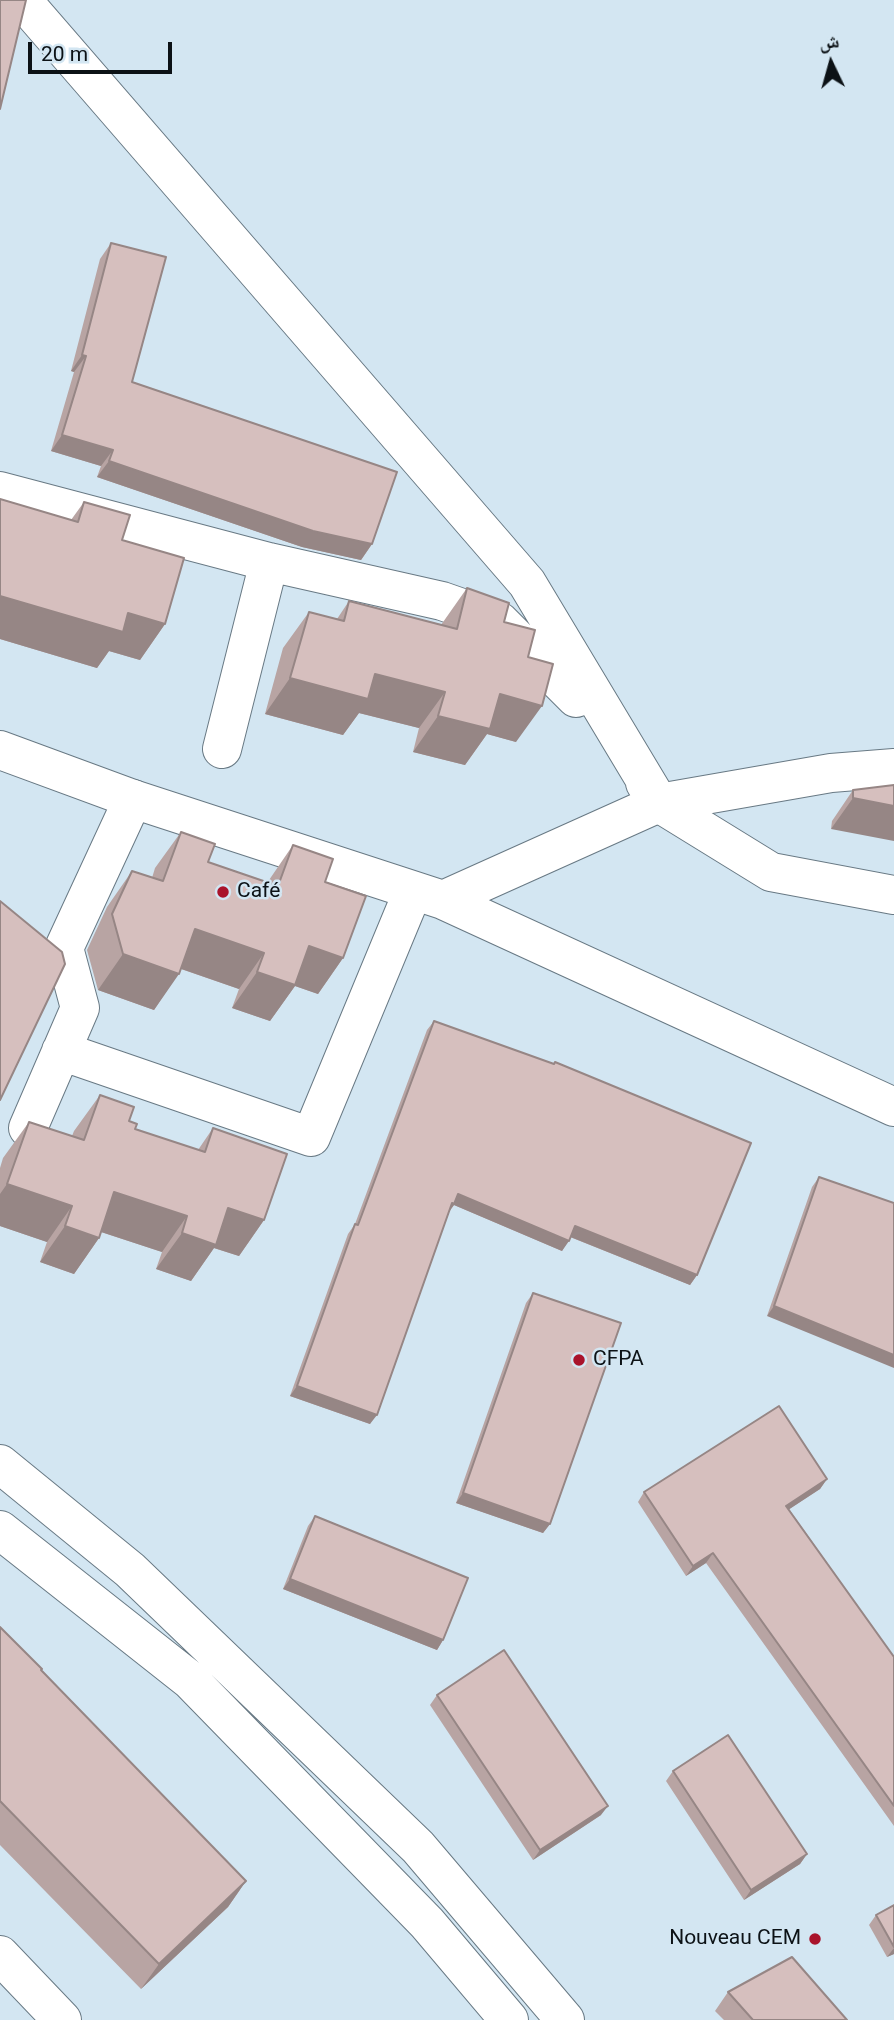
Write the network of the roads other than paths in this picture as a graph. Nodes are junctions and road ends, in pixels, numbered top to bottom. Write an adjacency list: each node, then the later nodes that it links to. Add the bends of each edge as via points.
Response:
1 (22, 0): 8 (street, via 527,583)
2 (0, 491): 3 (street)
3 (269, 562): 4 (street); 8 (street, via 442,601 499,621 615,740)
4 (222, 749)
5 (0, 750): 7 (street)
6 (894, 768): 8 (street, via 831,773)
7 (133, 799): 10 (street); 11 (street, via 64,948 80,1008)
8 (659, 803): 9 (street, via 771,872); 10 (street)
9 (894, 895)
10 (428, 896): 11 (street, via 311,1137); 12 (street)
11 (61, 1051): 13 (street)
12 (894, 1107)
13 (28, 1128)
14 (0, 1464): 19 (street, via 130,1570 418,1847)
15 (0, 1530): 18 (street, via 190,1680 427,1923)
16 (0, 1955): 17 (street)
17 (62, 2020)
18 (509, 2020)
19 (565, 2020)

